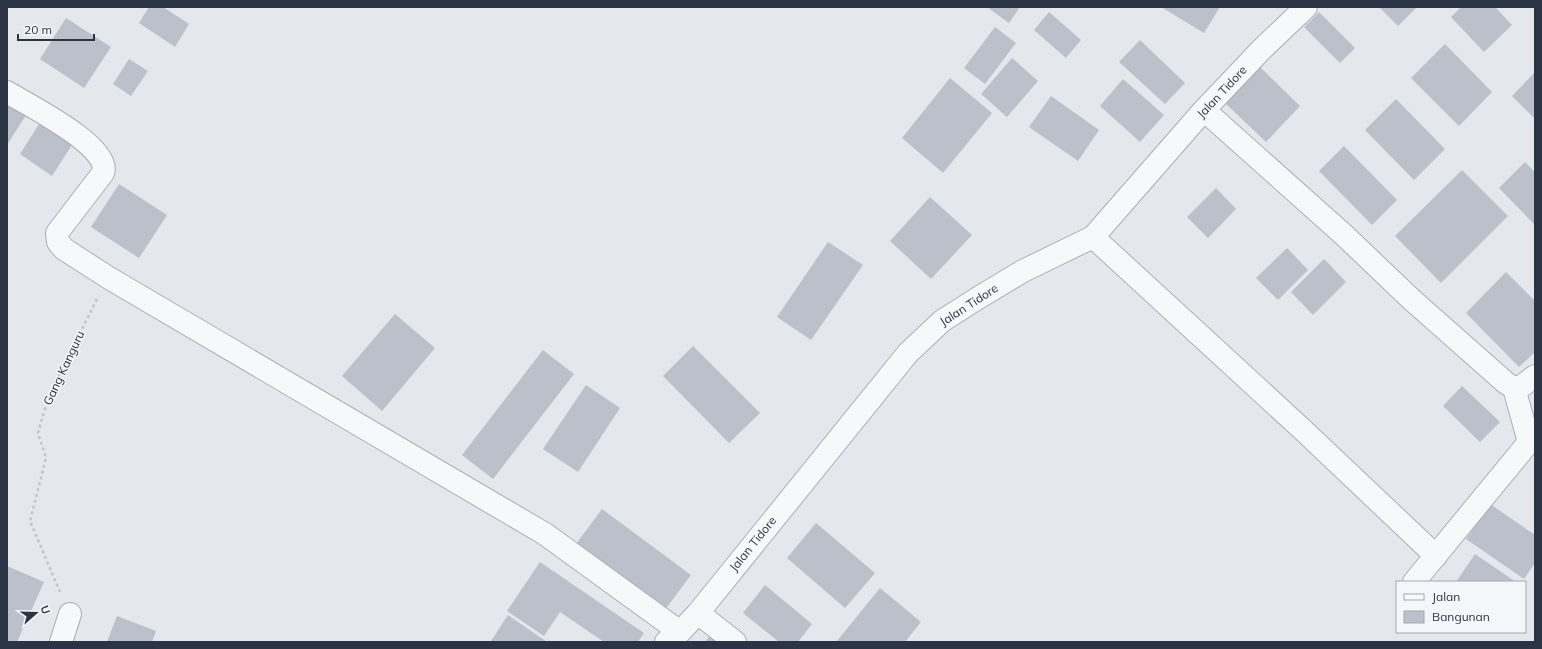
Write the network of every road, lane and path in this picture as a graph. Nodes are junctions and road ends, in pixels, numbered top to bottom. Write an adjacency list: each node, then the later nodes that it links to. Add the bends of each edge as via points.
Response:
1 (1306, 7): 3 (street, Jalan Tidore)
2 (7, 92): 5 (street, via 80,137 92,147 104,163 105,170 57,237 64,249)
3 (1204, 110): 4 (street, Jalan Tidore); 7 (street, via 1344,235 1410,299)
4 (1093, 238): 8 (street); 10 (street, Jalan Tidore, via 1023,271 942,320 908,353)
5 (109, 278): 11 (path, Gang Kanguru, via 48,398 38,433 46,458 30,521); 12 (street, via 545,534)
6 (1535, 376): 7 (street, via 1522,386)
7 (1514, 388): 8 (street, via 1530,442)
8 (1436, 556): 9 (street)
9 (1415, 581)
10 (698, 613): 12 (street, Jalan Tidore); 14 (street)
11 (70, 614): 13 (street)
12 (673, 637)
13 (61, 642)
14 (735, 642)

